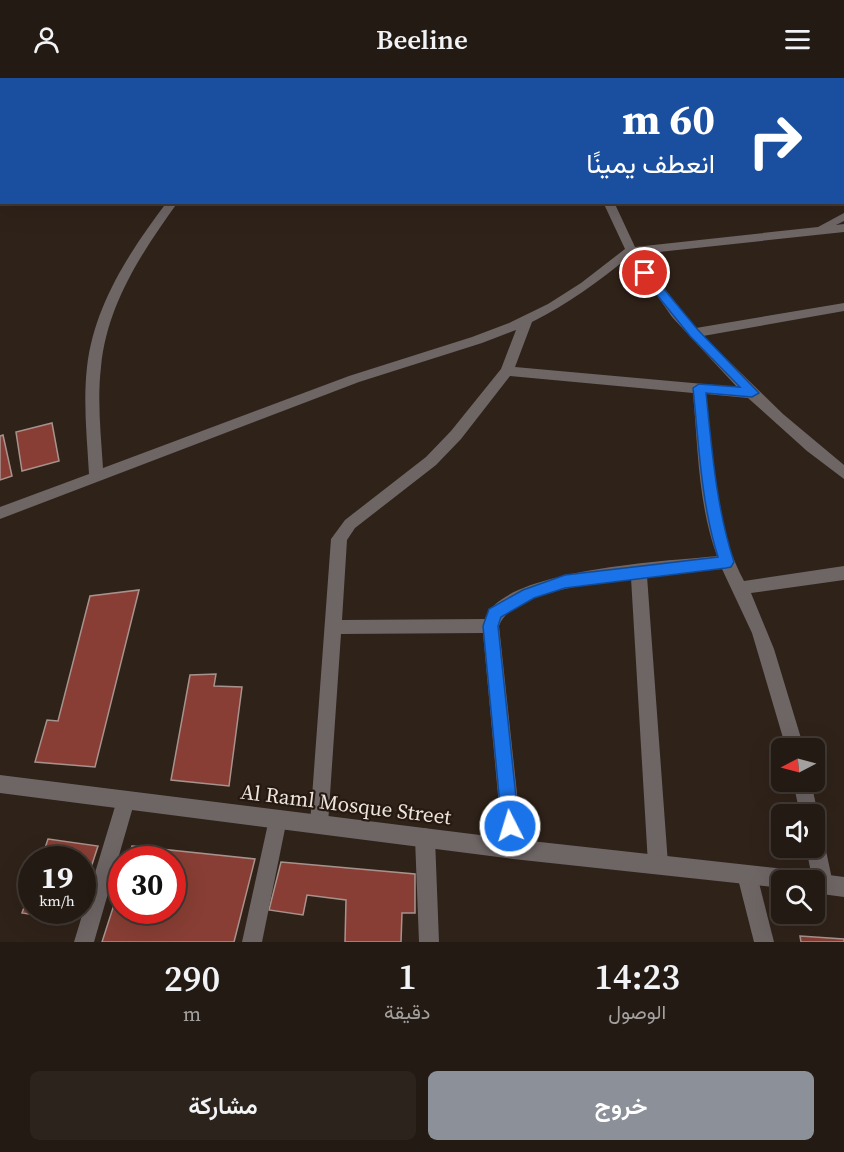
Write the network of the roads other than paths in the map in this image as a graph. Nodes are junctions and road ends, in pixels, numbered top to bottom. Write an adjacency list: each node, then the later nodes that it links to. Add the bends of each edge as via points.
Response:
1 (171, 204): 14 (street, via 143,240 106,317 96,354 94,382)
2 (609, 204): 6 (street)
3 (844, 216): 5 (street)
4 (844, 228): 5 (street)
5 (821, 230): 6 (street)
6 (629, 251): 8 (street, via 585,286); 9 (street)
7 (844, 307): 9 (street)
8 (526, 320): 10 (street); 14 (street, via 477,340 354,379)
9 (694, 333): 12 (street)
10 (507, 371): 11 (street); 21 (street, via 431,461 343,531 339,539)
11 (699, 388): 12 (street); 16 (street, via 711,503)
12 (752, 393): 13 (street)
13 (844, 473)
14 (96, 478): 15 (street)
15 (0, 513)
16 (726, 562): 17 (street); 19 (street)
17 (639, 572): 20 (street, via 565,581 540,589 500,608); 29 (street)
18 (844, 573): 19 (street)
19 (741, 588): 22 (street, via 779,688)
20 (491, 626): 21 (street); 28 (street)
21 (333, 627): 26 (street)
22 (792, 738)
23 (0, 784): 24 (street, Al Raml Mosque Street)
24 (126, 800): 25 (street, Al Raml Mosque Street); 34 (street)
25 (278, 819): 26 (street, Al Raml Mosque Street); 35 (street)
26 (319, 824): 27 (street, Al Raml Mosque Street)
27 (425, 838): 28 (street, Al Raml Mosque Street); 36 (street)
28 (513, 849): 29 (street, Al Raml Mosque Street)
29 (658, 864): 30 (street, Al Raml Mosque Street)
30 (747, 875): 31 (street, Al Raml Mosque Street); 37 (street)
31 (771, 878)
32 (825, 885): 33 (street)
33 (844, 887)
34 (84, 942)
35 (252, 942)
36 (429, 942)
37 (764, 942)

